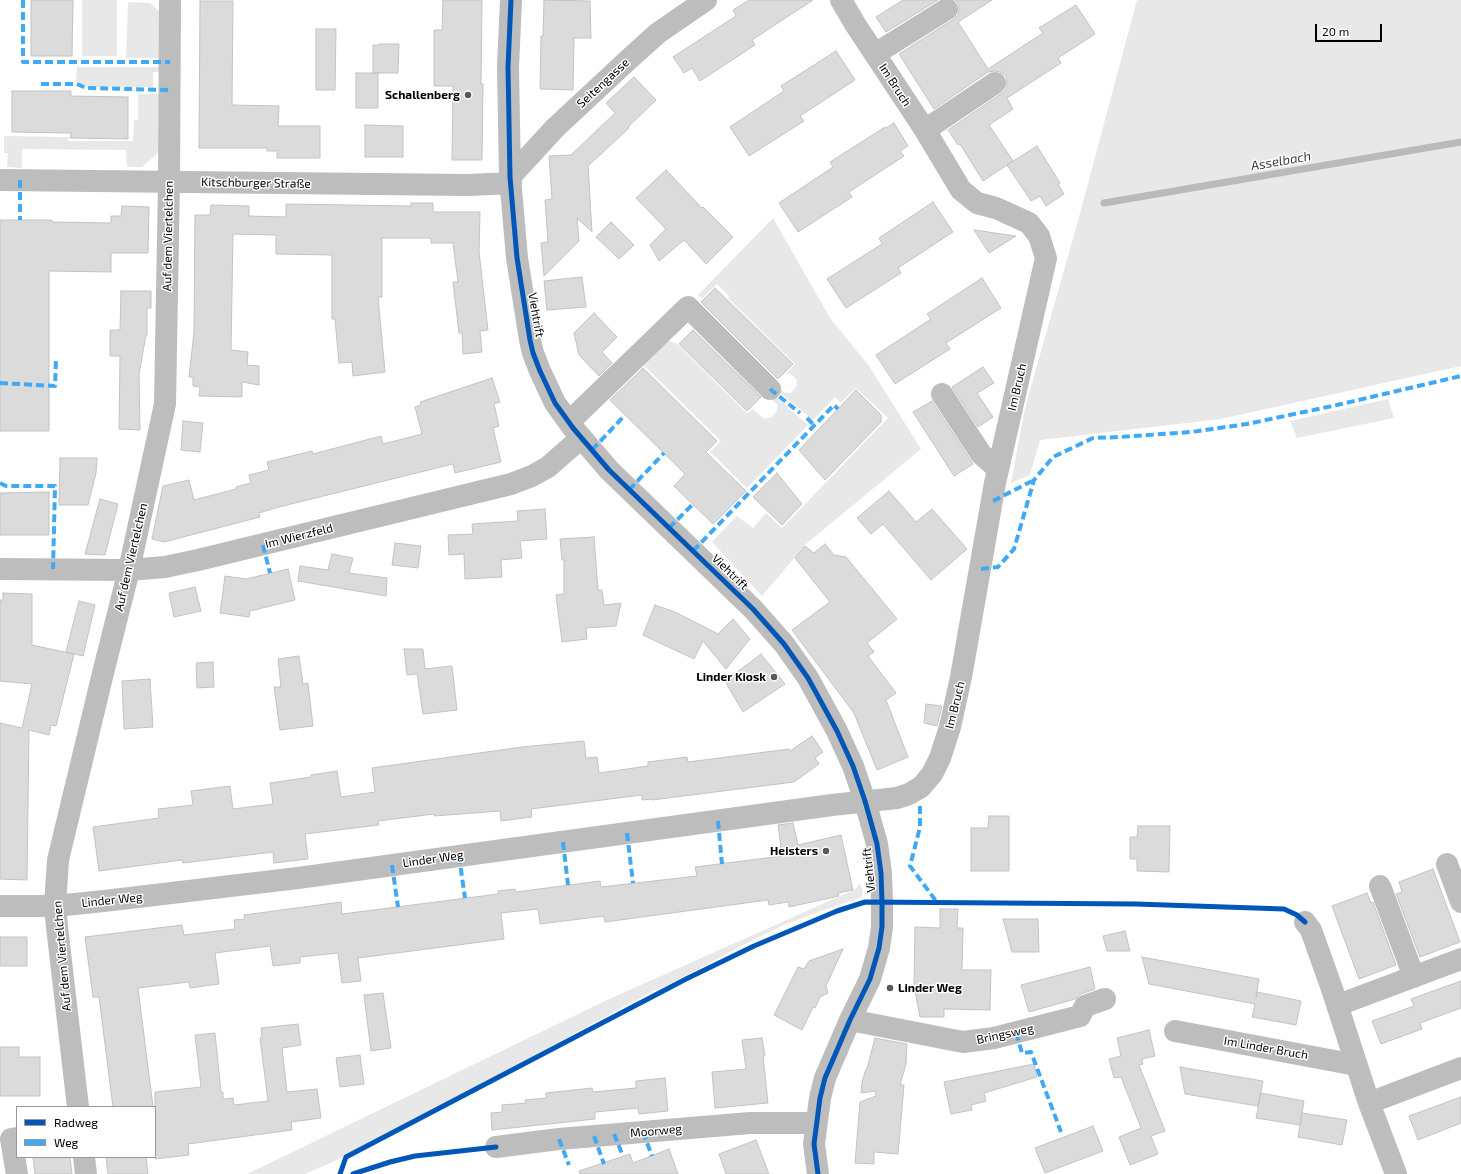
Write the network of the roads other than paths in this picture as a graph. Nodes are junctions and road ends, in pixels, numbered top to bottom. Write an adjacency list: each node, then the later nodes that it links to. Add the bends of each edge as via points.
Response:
1 (170, 0): 11 (street, Auf dem Viertelchen)
2 (511, 0): 10 (street, Viehtrift, via 508,66)
3 (706, 0): 10 (street, Seitengasse, via 658,33 628,60 556,128)
4 (841, 0): 6 (street, Im Bruch)
5 (947, 9): 6 (street)
6 (875, 54): 8 (street, Im Bruch)
7 (995, 83): 8 (street)
8 (925, 130): 15 (street, Im Bruch, via 961,190 976,203 996,208 1029,223 1039,236 1046,258)
9 (0, 180): 11 (street, Kitschburger Straße)
10 (511, 180): 11 (street, Kitschburger Straße, via 468,185); 14 (street, Viehtrift, via 517,258 533,353 555,403)
11 (169, 182): 17 (street, Auf dem Viertelchen, via 165,404)
12 (770, 389): 14 (street, Im Wierzfeld, via 688,307)
13 (942, 394): 15 (street, via 981,454)
14 (575, 430): 17 (street, Im Wierzfeld, via 548,467 511,484 192,561 165,567); 18 (street, Viehtrift, via 614,475 753,609 784,644 808,678 838,731)
15 (998, 469): 18 (street, Im Bruch, via 961,677 940,758 932,774 921,787 909,794 897,798)
16 (0, 569): 17 (street, Im Wierzfeld)
17 (129, 570): 23 (street, Auf dem Viertelchen, via 58,860)
18 (865, 801): 23 (street, Linder Weg, via 298,878); 29 (street, Viehtrift, via 877,844 881,873 882,927 870,979)
19 (1447, 864): 21 (street)
20 (1380, 886): 26 (street)
21 (1461, 902)
22 (0, 906): 23 (street, Linder Weg)
23 (55, 906): 34 (street, Auf dem Viertelchen)
24 (1305, 922): 28 (street)
25 (1461, 959): 26 (street)
26 (1414, 977): 28 (street)
27 (1105, 999): 29 (street, Bringsweg, via 1085,1006 1080,1016 994,1038 963,1042)
28 (1338, 1005): 31 (street)
29 (850, 1020): 35 (street, Viehtrift, via 825,1078)
30 (1175, 1032): 31 (street, Im Linder Bruch)
31 (1356, 1065): 33 (street)
32 (1461, 1068): 33 (street)
33 (1369, 1103): 42 (street)
34 (78, 1106)
35 (816, 1123): 37 (street, Moorweg, via 750,1123); 41 (street, Viehtrift, via 814,1144)
36 (16, 1138): 39 (street, via 11,1139)
37 (496, 1147)
38 (84, 1158): 40 (street)
39 (17, 1174)
40 (86, 1174)
41 (818, 1174)
42 (1396, 1174)

